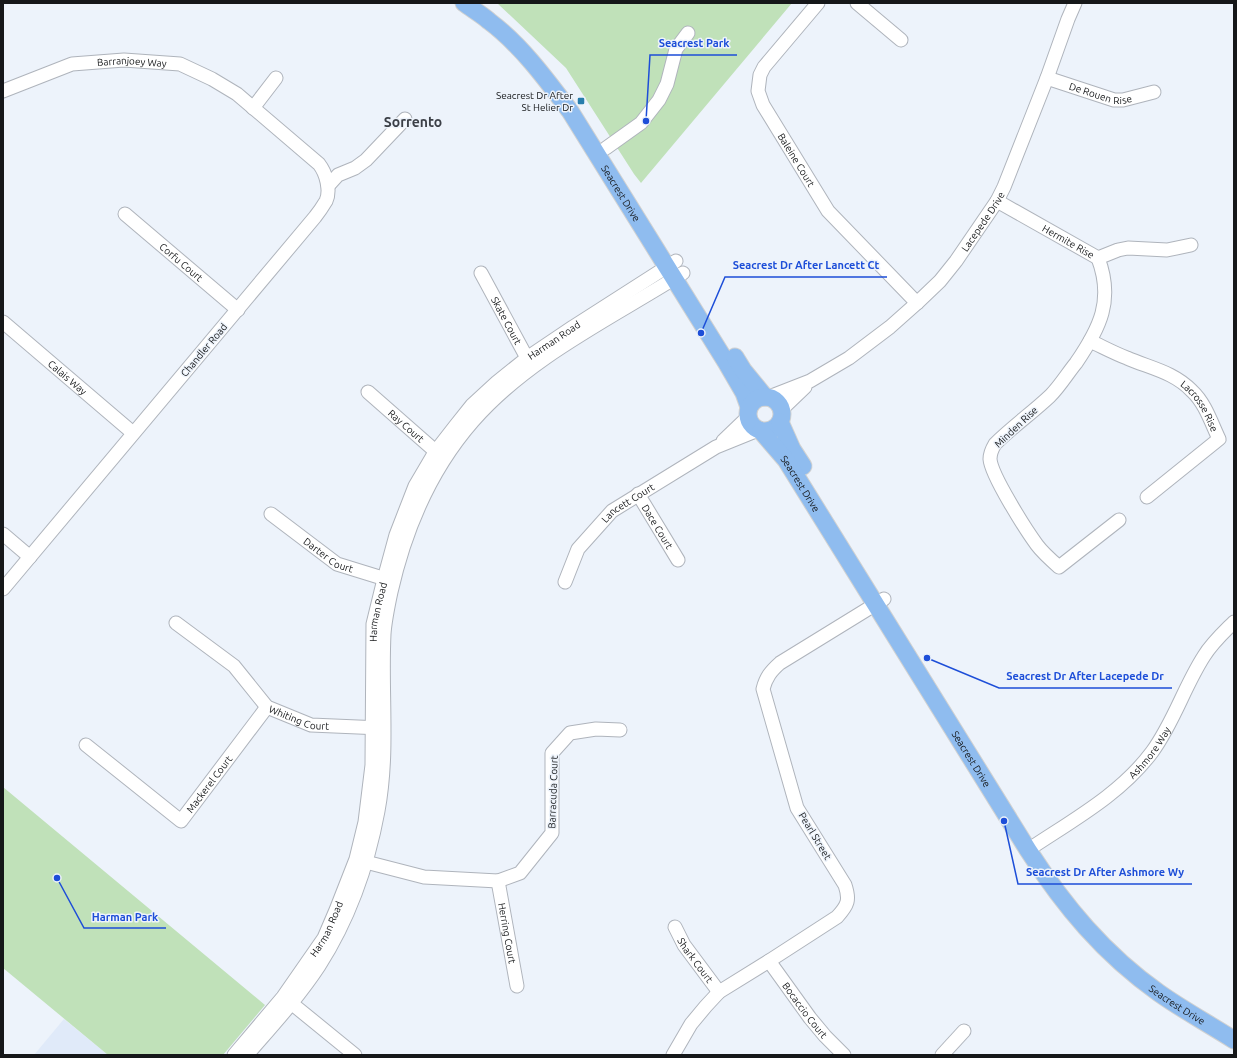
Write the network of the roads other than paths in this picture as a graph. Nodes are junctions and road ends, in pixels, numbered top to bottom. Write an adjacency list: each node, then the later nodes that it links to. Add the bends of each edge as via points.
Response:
1 (464, 3): 20 (main road, Seacrest Drive, via 489,20 550,84 582,128)
2 (484, 3): 14 (main road, Seacrest Drive, via 530,46 555,74)
3 (818, 3): 22 (street, Baleine Court, via 764,67 758,83 759,97 828,211)
4 (857, 3): 7 (street)
5 (1075, 3): 9 (street, Lacepede Drive)
6 (688, 33): 14 (street, via 676,49 667,84 659,100 641,122)
7 (901, 40)
8 (276, 78): 12 (street)
9 (1047, 78): 11 (street, De Rouen Rise, via 1114,100); 16 (street, Lacepede Drive)
10 (3, 91): 12 (street, Barranjoey Way, via 72,64 124,60 180,64 237,94)
11 (1154, 92)
12 (253, 108): 15 (street, Barranjoey Way, via 319,164)
13 (405, 119): 15 (street, via 366,160 338,175)
14 (606, 148): 20 (main road, Seacrest Drive)
15 (328, 186): 23 (street, Chandler Road, via 327,199 315,217)
16 (997, 201): 19 (street, Hermite Rise); 22 (street, Lacepede Drive, via 956,261)
17 (125, 214): 23 (street, Corfu Court)
18 (1191, 246): 19 (street, Hermite Rise, via 1167,250 1128,248)
19 (1098, 258): 25 (street, Minden Rise, via 1103,272 1105,296 1097,329)
20 (675, 270): 26 (street, Harman Road, via 572,341); 29 (main road, Seacrest Drive, via 743,370); 31 (main road, Seacrest Drive, via 744,393)
21 (481, 273): 26 (street, Skate Court)
22 (917, 303): 27 (street, Lacepede Drive, via 849,358)
23 (238, 310): 32 (street, Chandler Road)
24 (3, 322): 32 (street, Calais Way)
25 (1090, 341): 35 (street, Lacrosse Rise, via 1128,359 1170,374 1183,382 1200,401 1219,439); 37 (street, Minden Rise, via 1050,396 995,444 990,452 990,460 1018,515 1038,546 1059,567)
26 (530, 363): 33 (street, Harman Road, via 497,382 472,405)
27 (810, 381): 29 (street, Lacepede Drive); 30 (street, Lacepede Drive)
28 (368, 392): 33 (street, Ray Court)
29 (767, 397): 30 (main road, Seacrest Drive, via 777,402); 31 (main road, via 755,399)
30 (780, 416): 31 (main road, via 772,429); 44 (main road, Seacrest Drive, via 792,449)
31 (754, 421): 34 (street, Lancett Court, via 716,448); 44 (main road, Seacrest Drive, via 786,460)
32 (133, 433): 39 (street, Chandler Road)
33 (440, 455): 41 (street, Harman Road, via 415,486 396,535)
34 (638, 494): 40 (street, Dace Court); 42 (street, Lancett Court, via 612,511 578,550)
35 (1147, 497)
36 (271, 514): 41 (street, Darter Court, via 337,564)
37 (1119, 520)
38 (3, 534): 39 (street)
39 (30, 557): 43 (street, Chandler Road)
40 (678, 560)
41 (389, 581): 48 (street, Harman Road, via 373,624)
42 (565, 582)
43 (3, 589)
44 (880, 602): 51 (main road, Seacrest Drive); 55 (street, Pearl Street, via 780,663 765,681 764,694 798,808 848,894 845,909 837,917)
45 (1234, 622): 51 (street, Ashmore Way, via 1203,657 1164,734 1138,769 1106,797)
46 (176, 623): 47 (street, Whiting Court, via 234,666)
47 (267, 707): 48 (street, Whiting Court, via 311,725); 50 (street, Mackerel Court, via 181,821)
48 (379, 728): 52 (street, Harman Road, via 382,785 378,810)
49 (620, 730): 53 (street, Barracuda Court, via 596,729 570,733 552,753 552,833 520,873)
50 (86, 745)
51 (1033, 847): 59 (main road, Seacrest Drive, via 1088,914 1119,946 1154,976); 61 (main road, Seacrest Drive, via 1045,876 1074,914 1110,952 1158,992)
52 (361, 860): 53 (street, Barracuda Court, via 424,877); 58 (street, Harman Road, via 324,938)
53 (498, 881): 56 (street, Herring Court)
54 (675, 927): 57 (street, Shark Court, via 684,945)
55 (769, 961): 57 (street, Pearl Street); 66 (street, Bocaccio Court, via 810,1018)
56 (517, 986)
57 (719, 992): 65 (street, Pearl Street, via 691,1024)
58 (288, 1000): 62 (street, Harman Road); 63 (street, Harman Road); 64 (street)
59 (1234, 1026)
60 (964, 1031): 67 (street)
61 (1234, 1040)
62 (234, 1055)
63 (247, 1055)
64 (355, 1055)
65 (673, 1055)
66 (844, 1055)
67 (942, 1055)

